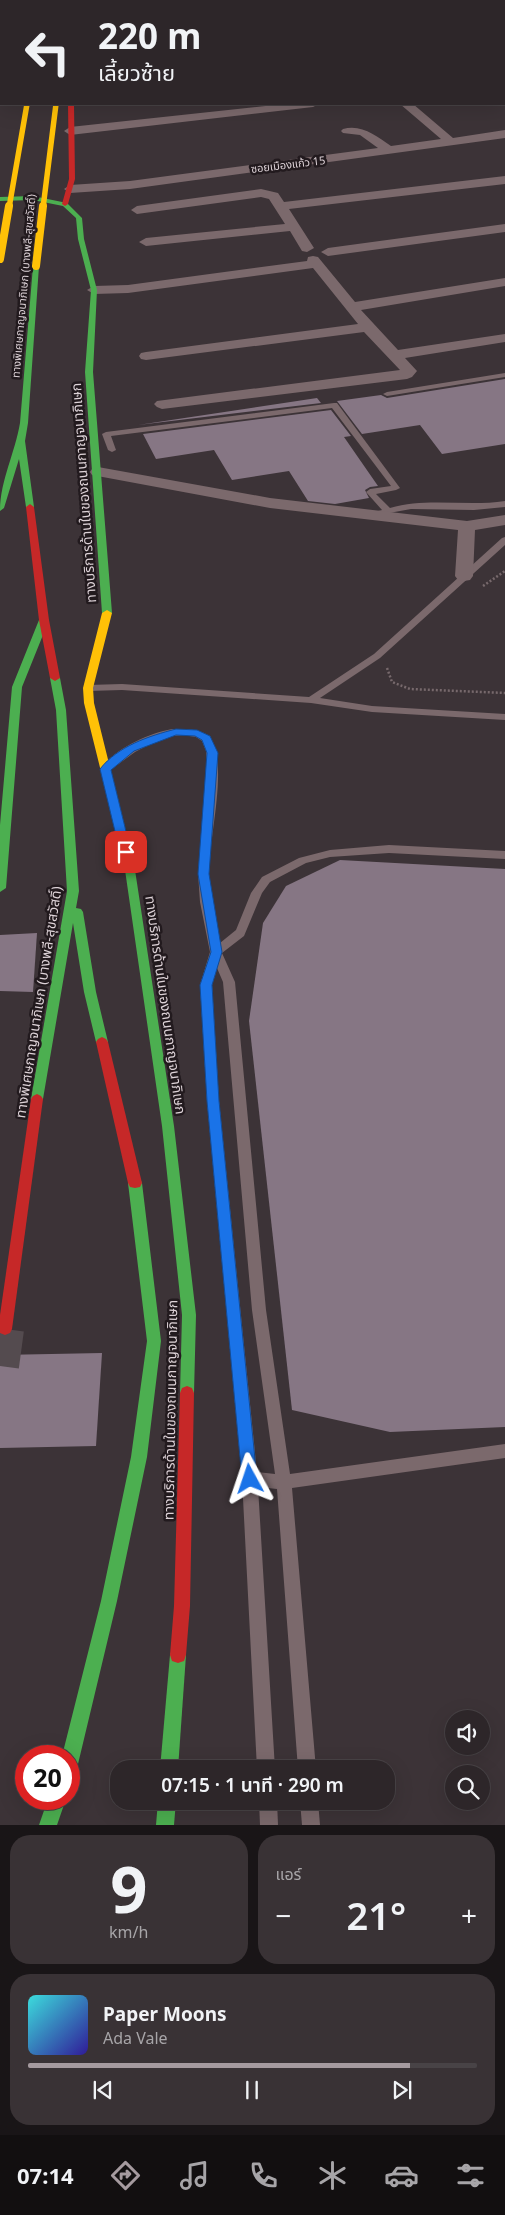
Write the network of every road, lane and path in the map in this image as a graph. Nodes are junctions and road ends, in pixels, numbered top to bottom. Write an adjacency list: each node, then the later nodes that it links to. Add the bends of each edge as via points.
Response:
1 (105, 0): 2 (street)
2 (114, 0)
3 (27, 105): 23 (main road, ทางพิเศษกาญจนาภิเษก (บางพลี-สุขสวัสดิ์), bridge)
4 (56, 105): 34 (main road, ทางพิเศษกาญจนาภิเษก (บางพลี-สุขสวัสดิ์), bridge, via 37,246)
5 (71, 105): 8 (main road)
6 (305, 105): 8 (street)
7 (407, 105): 11 (street)
8 (70, 131): 14 (main road)
9 (347, 131): 12 (street, via 364,132)
10 (505, 134): 11 (street, ซอยเมืองแก้ว 15)
11 (450, 141): 12 (street, ซอยเมืองแก้ว 15)
12 (388, 150): 14 (street, ซอยเมืองแก้ว 15, via 130,185)
13 (505, 180): 17 (street)
14 (70, 189): 16 (main road)
15 (0, 199): 16 (main road, via 33,198)
16 (65, 204): 25 (main road, ทางบริการด้านในของถนนกาญจนาภิเษก, via 80,218 81,239)
17 (281, 206): 18 (street, via 274,196 261,193); 19 (street)
18 (137, 210)
19 (293, 227): 21 (street); 22 (street)
20 (505, 228): 22 (street, via 328,252 320,248)
21 (146, 242)
22 (312, 257): 25 (street, via 128,289); 26 (street)
23 (0, 259)
24 (505, 282): 26 (street)
25 (94, 290): 36 (main road, ทางบริการด้านในของถนนกาญจนาภิเษก, via 89,372)
26 (351, 307): 27 (street)
27 (368, 327): 29 (street); 30 (street)
28 (505, 338): 29 (street)
29 (395, 355): 33 (street, via 409,371 407,374)
30 (146, 356)
31 (505, 375): 32 (lane)
32 (386, 394)
33 (162, 404)
34 (21, 442): 38 (main road, ทางพิเศษกาญจนาภิเษก (บางพลี-สุขสวัสดิ์)); 46 (main road, ทางพิเศษกาญจนาภิเษก (บางพลี-สุขสวัสดิ์))
35 (112, 450): 39 (lane, via 106,434 334,405 396,488 370,492)
36 (98, 472): 39 (street, via 270,503); 48 (main road, ทางบริการด้านในของถนนกาญจนาภิเษก, via 107,612)
37 (505, 504): 39 (lane, via 471,508 418,505)
38 (0, 508)
39 (381, 513): 41 (street)
40 (503, 525): 41 (street)
41 (468, 526): 44 (street)
42 (505, 540): 44 (lane)
43 (505, 571): 45 (path)
44 (464, 576): 50 (lane, via 376,656)
45 (478, 590)
46 (44, 620): 54 (main road, ทางพิเศษกาญจนาภิเษก (บางพลี-สุขสวัสดิ์), via 17,687); 55 (main road, ทางพิเศษกาญจนาภิเษก (บางพลี-สุขสวัสดิ์), via 61,710)
47 (386, 667): 49 (path, via 392,682 410,689)
48 (88, 688): 50 (lane, via 122,687); 52 (main road, ทางบริการด้านในของถนนกาญจนาภิเษก)
49 (505, 693)
50 (311, 700): 51 (lane, via 372,709)
51 (505, 717)
52 (105, 769): 56 (lane, via 131,748 154,738 176,732 197,733 206,738 212,753 212,771 203,874); 62 (main road, ทางบริการด้านในของถนนกาญจนาภิเษก, via 130,870 168,1126 189,1315 182,1606)
53 (505, 855): 56 (lane, via 418,850 341,850 316,855 291,864 264,880 240,934)
54 (0, 888)
55 (73, 891): 57 (main road, ทางพิเศษกาญจนาภิเษก (บางพลี-สุขสวัสดิ์), via 36,1105); 61 (main road, via 90,992 138,1198 154,1340 135,1476)
56 (216, 952): 59 (lane, via 206,985 213,1101); 60 (lane, via 229,982 259,1310)
57 (5, 1329)
58 (505, 1451): 60 (lane)
59 (250, 1479): 60 (lane); 63 (lane)
60 (284, 1482): 64 (lane)
61 (74, 1745)
62 (170, 1760)
63 (266, 1760)
64 (305, 1760)
65 (53, 1810): 69 (main road)
66 (166, 1810): 70 (main road)
67 (268, 1810): 71 (lane)
68 (310, 1810): 72 (lane)
69 (48, 1825)
70 (165, 1825)
71 (269, 1825)
72 (311, 1825)

